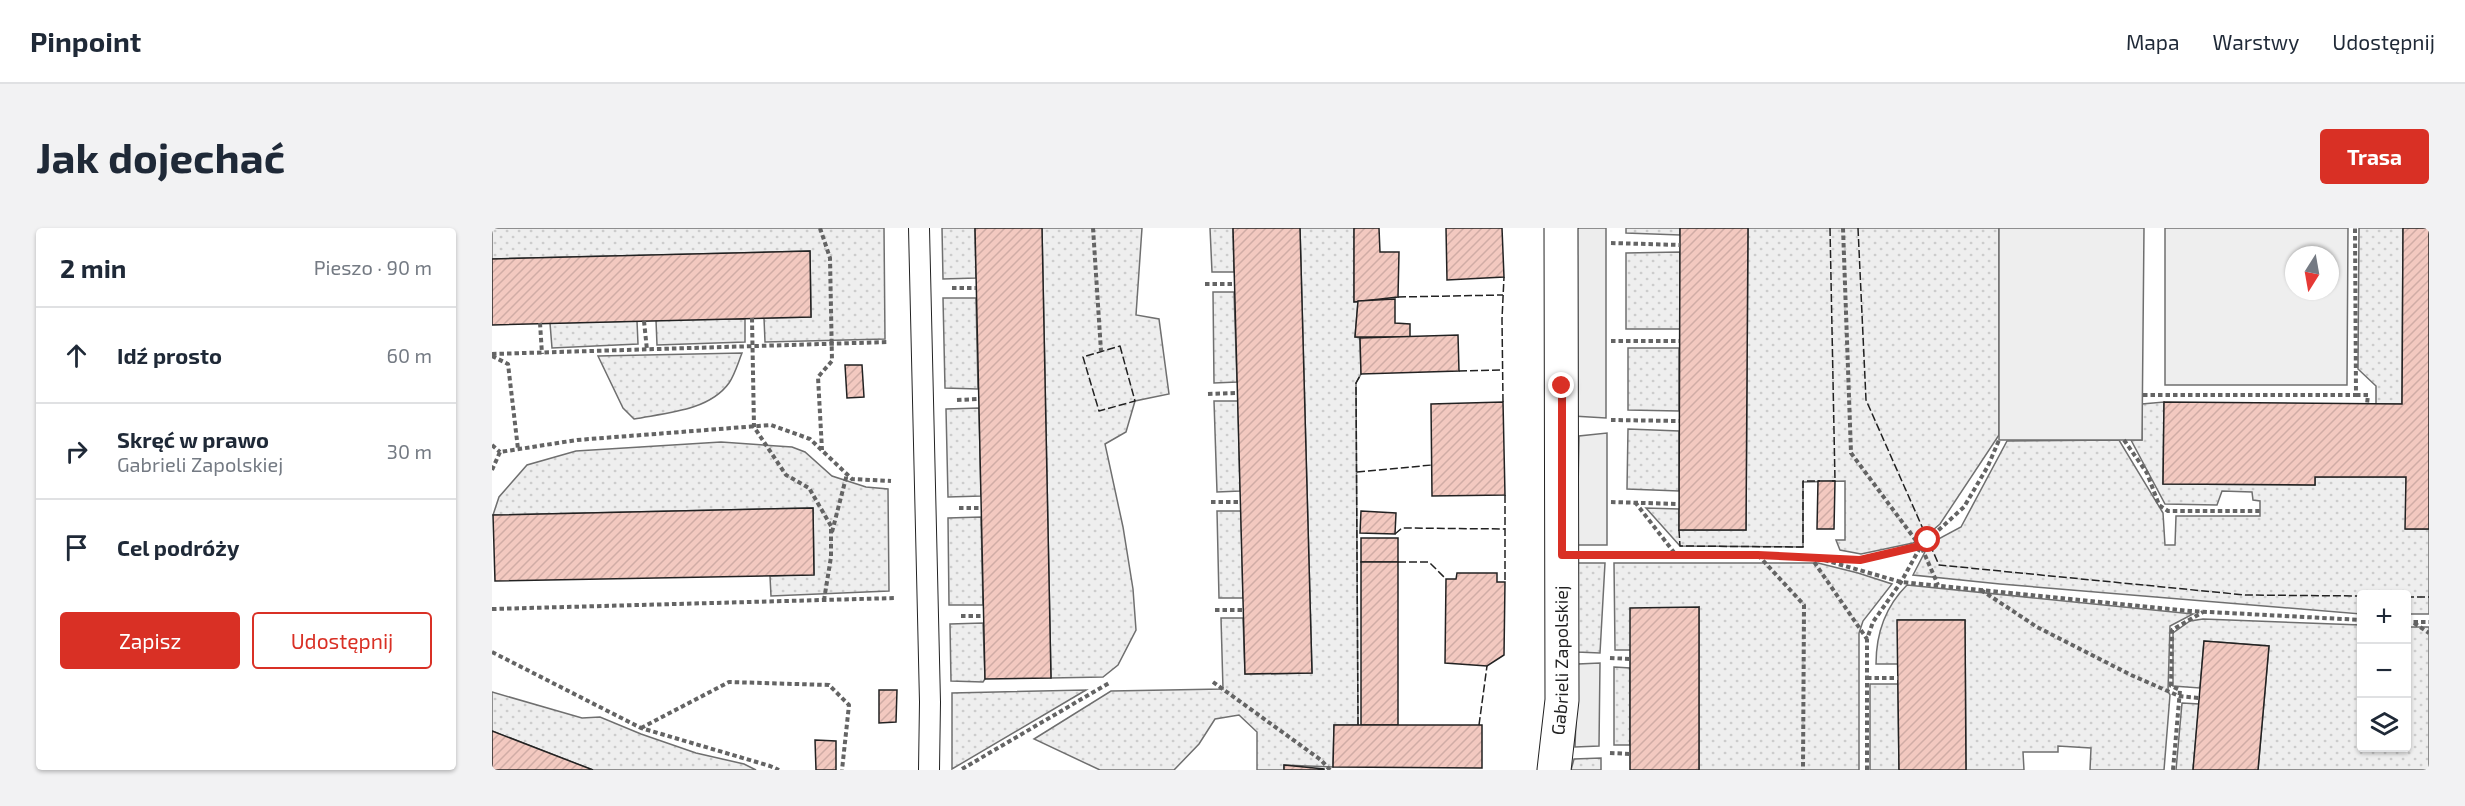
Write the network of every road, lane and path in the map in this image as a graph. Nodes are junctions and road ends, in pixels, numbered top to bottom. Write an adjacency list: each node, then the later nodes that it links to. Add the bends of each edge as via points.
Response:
1 (820, 228): 18 (path, via 830,258)
2 (919, 228): 19 (lane)
3 (1094, 228): 22 (path)
4 (1562, 228): 54 (street, Gabrieli Zapolskiej)
5 (1843, 228): 53 (path, via 1851,453)
6 (2355, 228): 28 (path)
7 (1611, 243): 8 (path)
8 (1680, 245)
9 (1205, 284): 10 (path)
10 (1234, 284)
11 (948, 288): 12 (path)
12 (976, 288)
13 (752, 318): 20 (path)
14 (644, 321): 21 (path)
15 (540, 323): 23 (path)
16 (1611, 341): 17 (path)
17 (1679, 341)
18 (832, 343): 19 (path); 20 (path); 39 (path, via 832,360 818,377)
19 (921, 343): 43 (lane)
20 (752, 346): 21 (path); 34 (path)
21 (646, 350): 23 (path)
22 (1101, 351)
23 (542, 354): 24 (path)
24 (492, 355): 38 (path, via 508,364)
25 (1237, 393): 26 (path)
26 (1208, 394)
27 (2143, 395): 28 (path)
28 (2356, 395): 31 (path, via 2368,395)
29 (979, 399): 30 (path)
30 (951, 400)
31 (2367, 404)
32 (1611, 420): 33 (path)
33 (1679, 421)
34 (754, 427): 38 (path, via 577,440); 39 (path, via 771,425 810,439); 52 (path, via 786,475 809,489 831,526)
35 (1999, 440): 53 (path, via 1964,507)
36 (2124, 440): 51 (path, via 2147,473 2159,505 2168,511)
37 (492, 445): 40 (path)
38 (518, 449): 40 (path)
39 (822, 450): 42 (path)
40 (500, 452): 41 (path)
41 (492, 470)
42 (847, 474): 43 (path, via 852,479); 52 (path)
43 (925, 482): 61 (lane)
44 (1211, 502): 45 (path)
45 (1240, 502)
46 (1611, 502): 47 (path)
47 (1635, 502): 48 (path); 56 (path)
48 (1679, 504)
49 (953, 508): 50 (path)
50 (981, 508)
51 (2260, 512)
52 (831, 539): 62 (path)
53 (1920, 546): 57 (path, via 1860,560); 58 (path); 59 (path)
54 (1562, 555): 56 (path); 89 (street, Gabrieli Zapolskiej, via 1562,700)
55 (1758, 555): 56 (path); 57 (path); 90 (path, via 1804,605)
56 (1677, 556)
57 (1810, 556): 58 (path); 71 (path)
58 (1901, 582): 59 (path); 71 (path)
59 (1938, 585): 60 (path)
60 (1980, 590): 66 (path); 79 (path, via 2037,627)
61 (927, 597): 62 (path); 86 (lane)
62 (824, 600): 63 (path)
63 (492, 609)
64 (1215, 610): 65 (path)
65 (1243, 610)
66 (2203, 612): 67 (path); 79 (path, via 2172,630 2171,686 2180,690)
67 (2357, 620)
68 (2413, 622): 69 (path); 70 (path)
69 (2429, 622)
70 (2429, 633)
71 (1867, 639): 75 (path)
72 (492, 652): 81 (path)
73 (1610, 658): 74 (path)
74 (1630, 659)
75 (1867, 678): 76 (path); 91 (path)
76 (1898, 678)
77 (1213, 682): 88 (path)
78 (1109, 683): 87 (path)
79 (2180, 696): 80 (path); 92 (path)
80 (2199, 698)
81 (641, 728): 84 (path); 85 (path, via 729,682 829,685 849,705)
82 (1610, 753): 83 (path)
83 (1630, 754)
84 (779, 770)
85 (842, 770)
86 (929, 770)
87 (961, 770)
88 (1330, 770)
89 (1554, 770)
90 (1803, 770)
91 (1867, 770)
92 (2173, 770)

